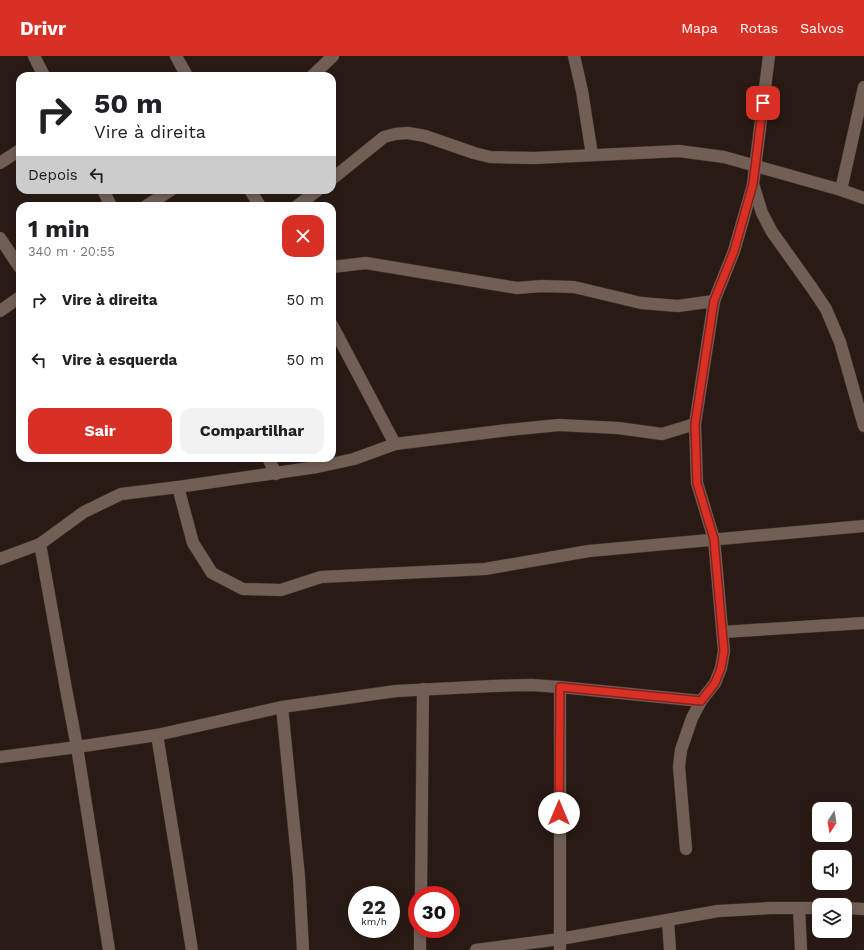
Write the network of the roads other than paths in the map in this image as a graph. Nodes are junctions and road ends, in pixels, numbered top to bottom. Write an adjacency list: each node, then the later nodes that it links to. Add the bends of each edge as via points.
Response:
1 (34, 56): 6 (street)
2 (176, 56): 7 (street)
3 (333, 56): 8 (street)
4 (574, 56): 11 (street)
5 (769, 56): 13 (street)
6 (42, 72)
7 (184, 72)
8 (316, 72)
9 (864, 87): 16 (street)
10 (16, 153): 12 (street)
11 (592, 155): 13 (street, via 679,151 724,157); 14 (street, via 490,157 425,136 395,134 384,137)
12 (0, 163)
13 (755, 166): 15 (street); 16 (street)
14 (336, 176)
15 (753, 184): 26 (street, via 734,251); 30 (street, via 762,213 772,232 826,309 840,342)
16 (841, 190): 19 (street)
17 (165, 194): 20 (street)
18 (313, 194): 21 (street)
19 (864, 198)
20 (152, 202)
21 (302, 202)
22 (0, 238): 23 (street)
23 (16, 262)
24 (336, 267): 26 (street, via 366,263 517,288 574,287 648,303 678,306)
25 (16, 300): 27 (street)
26 (714, 301): 29 (street)
27 (0, 310)
28 (336, 333): 31 (street)
29 (695, 424): 31 (street, via 662,434 618,428 559,425); 36 (street, via 697,483)
30 (864, 426)
31 (395, 444): 33 (street, via 354,459)
32 (270, 462): 33 (street)
33 (276, 474): 34 (street)
34 (178, 487): 36 (street, via 193,543 212,573 243,589 282,590 321,577 485,569 589,551); 37 (street, via 121,494 84,512)
35 (864, 526): 36 (street)
36 (714, 539): 40 (street)
37 (40, 544): 38 (street); 46 (street)
38 (0, 559)
39 (864, 623): 40 (street)
40 (723, 632): 43 (street, via 724,651 721,668 715,683)
41 (560, 687): 42 (street); 43 (street); 56 (street)
42 (423, 689): 44 (street, via 360,695); 49 (street)
43 (701, 701): 48 (street, via 687,731 679,767)
44 (282, 707): 45 (street); 59 (street, via 299,877)
45 (157, 735): 46 (street); 58 (street)
46 (77, 747): 47 (street); 57 (street)
47 (0, 757)
48 (686, 849)
49 (421, 886)
50 (799, 908): 51 (street); 54 (street, via 718,911); 63 (street)
51 (812, 908)
52 (852, 908): 53 (street)
53 (864, 909)
54 (668, 921): 56 (street); 62 (street)
55 (420, 938): 60 (street)
56 (560, 944): 61 (street)
57 (109, 950)
58 (192, 950)
59 (303, 950)
60 (420, 950)
61 (476, 950)
62 (670, 950)
63 (801, 950)

